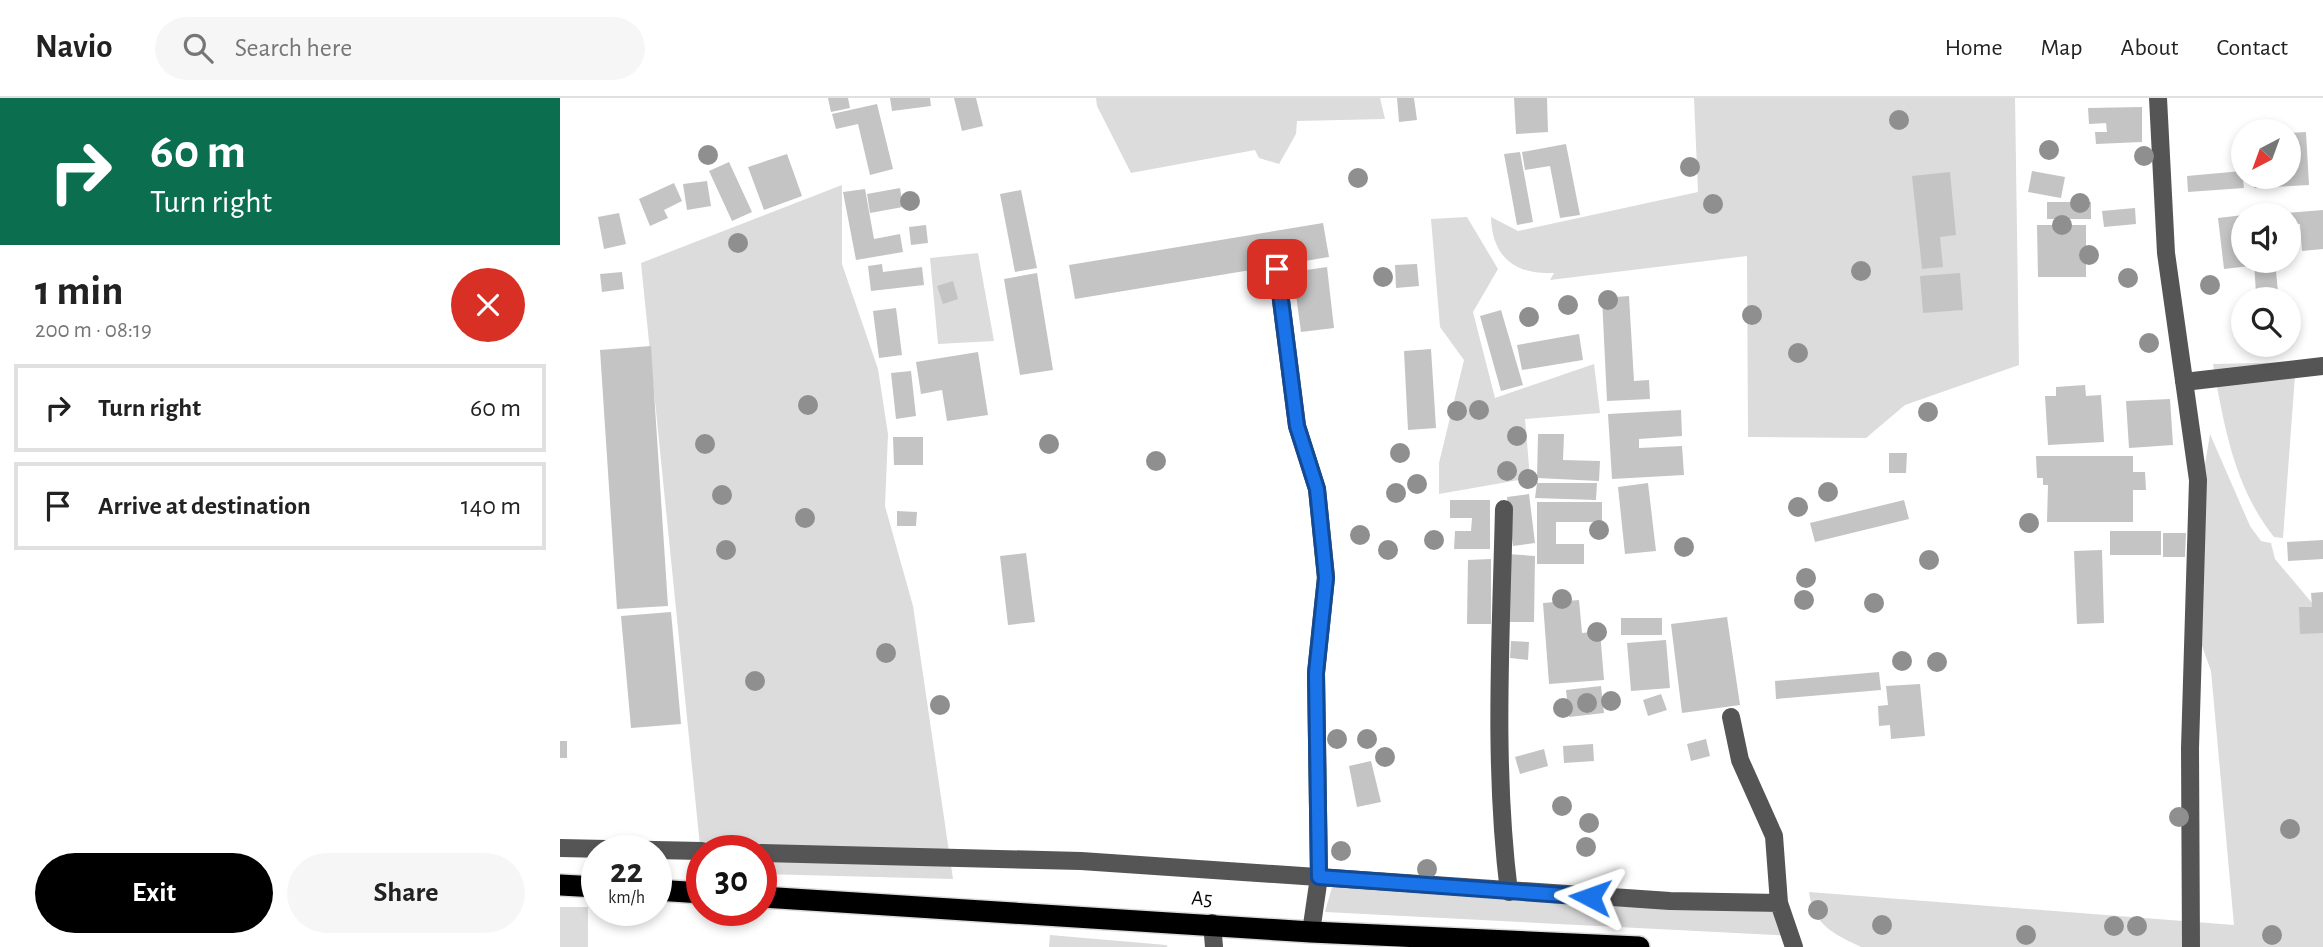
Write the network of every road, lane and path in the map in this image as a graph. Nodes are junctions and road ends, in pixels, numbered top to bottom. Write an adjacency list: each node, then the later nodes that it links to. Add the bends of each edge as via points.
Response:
1 (2158, 98): 4 (street, via 2166,253)
2 (1277, 269): 10 (street, via 1297,426 1317,489 1326,578 1316,673)
3 (2323, 366): 4 (street)
4 (2184, 382): 21 (street, via 2198,480 2190,748)
5 (1504, 509): 13 (street, via 1499,752)
6 (1731, 717): 15 (street, via 1740,760 1774,836)
7 (560, 848): 8 (street)
8 (686, 851)
9 (777, 853): 10 (street, via 1081,861)
10 (1319, 877): 13 (street); 17 (street)
11 (560, 885): 12 (highway)
12 (581, 886)
13 (1509, 892): 15 (street)
14 (777, 898): 16 (highway, A5 / A5)
15 (1779, 903): 20 (street)
16 (1212, 923): 17 (highway, A5 / A5); 18 (street)
17 (1311, 932): 19 (highway, A5 / A5)
18 (1214, 947)
19 (1639, 947)
20 (1794, 947)
21 (2191, 947)

